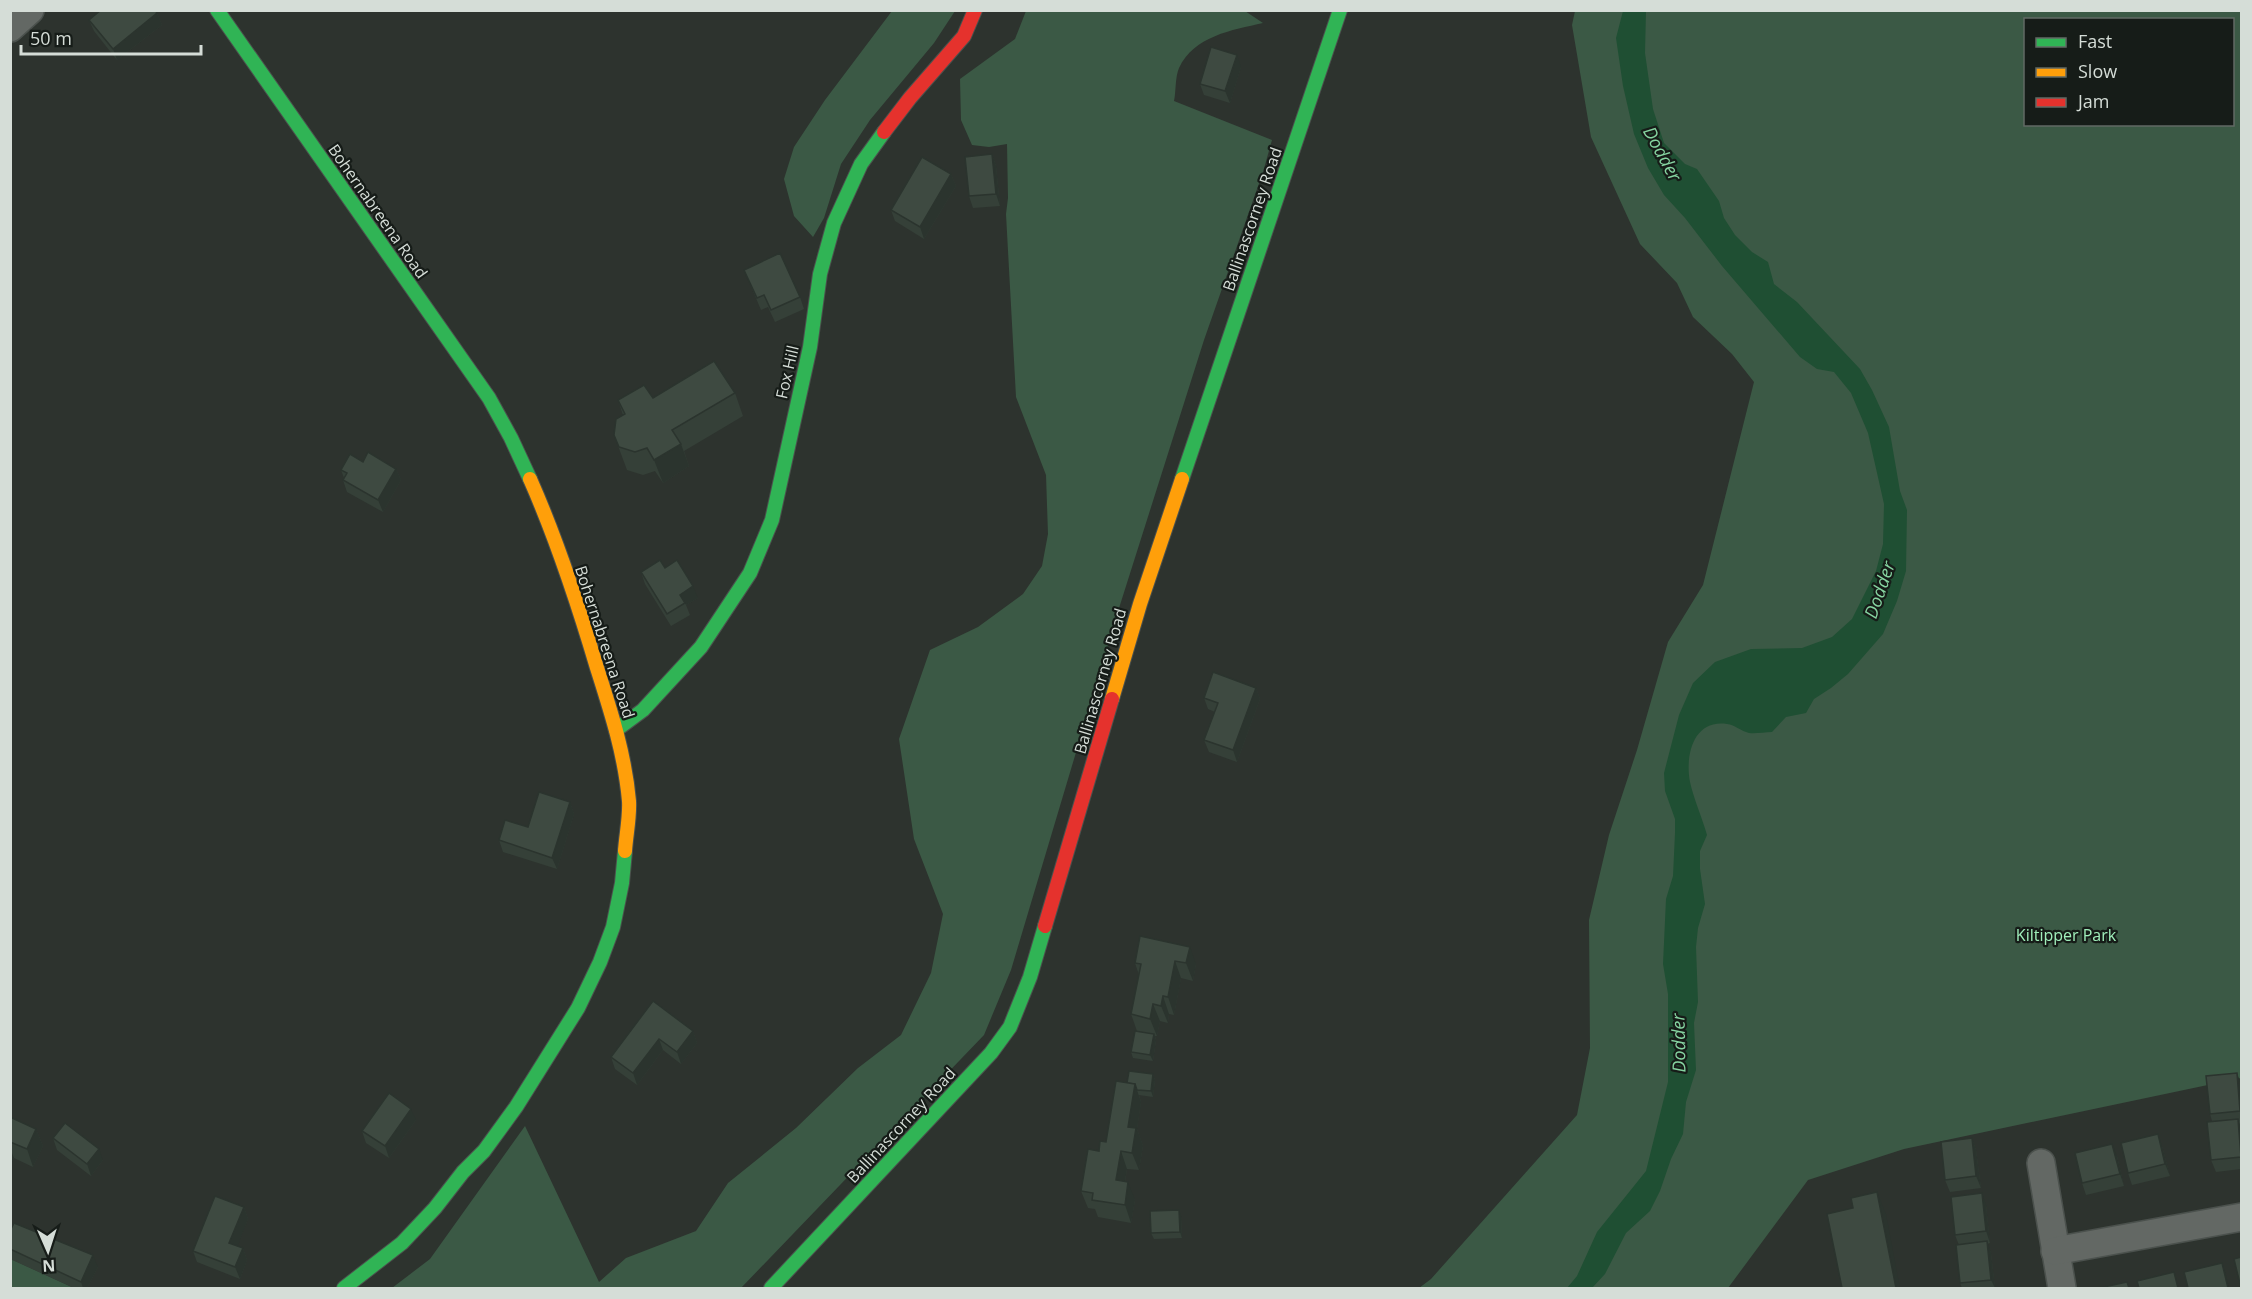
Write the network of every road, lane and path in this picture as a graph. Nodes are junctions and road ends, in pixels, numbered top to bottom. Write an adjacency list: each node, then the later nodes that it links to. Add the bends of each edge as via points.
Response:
1 (30, 10): 5 (street)
2 (217, 10): 6 (street, Bohernabreena Road, via 493,405 512,438 548,520)
3 (975, 10): 6 (street, Fox Hill, via 964,36 910,98 861,164 834,223 820,274 810,346 772,520 750,573 701,647 643,710)
4 (1340, 10): 11 (street, Ballinascorney Road, via 1140,604 1030,977 1010,1027 991,1053)
5 (10, 28)
6 (616, 730): 10 (street, Bohernabreena Road, via 629,804 622,883 613,927 578,1008 484,1151 402,1242)
7 (2041, 1163): 9 (street)
8 (2241, 1217): 9 (street)
9 (2055, 1251): 12 (street)
10 (344, 1288)
11 (771, 1288)
12 (2062, 1288)

